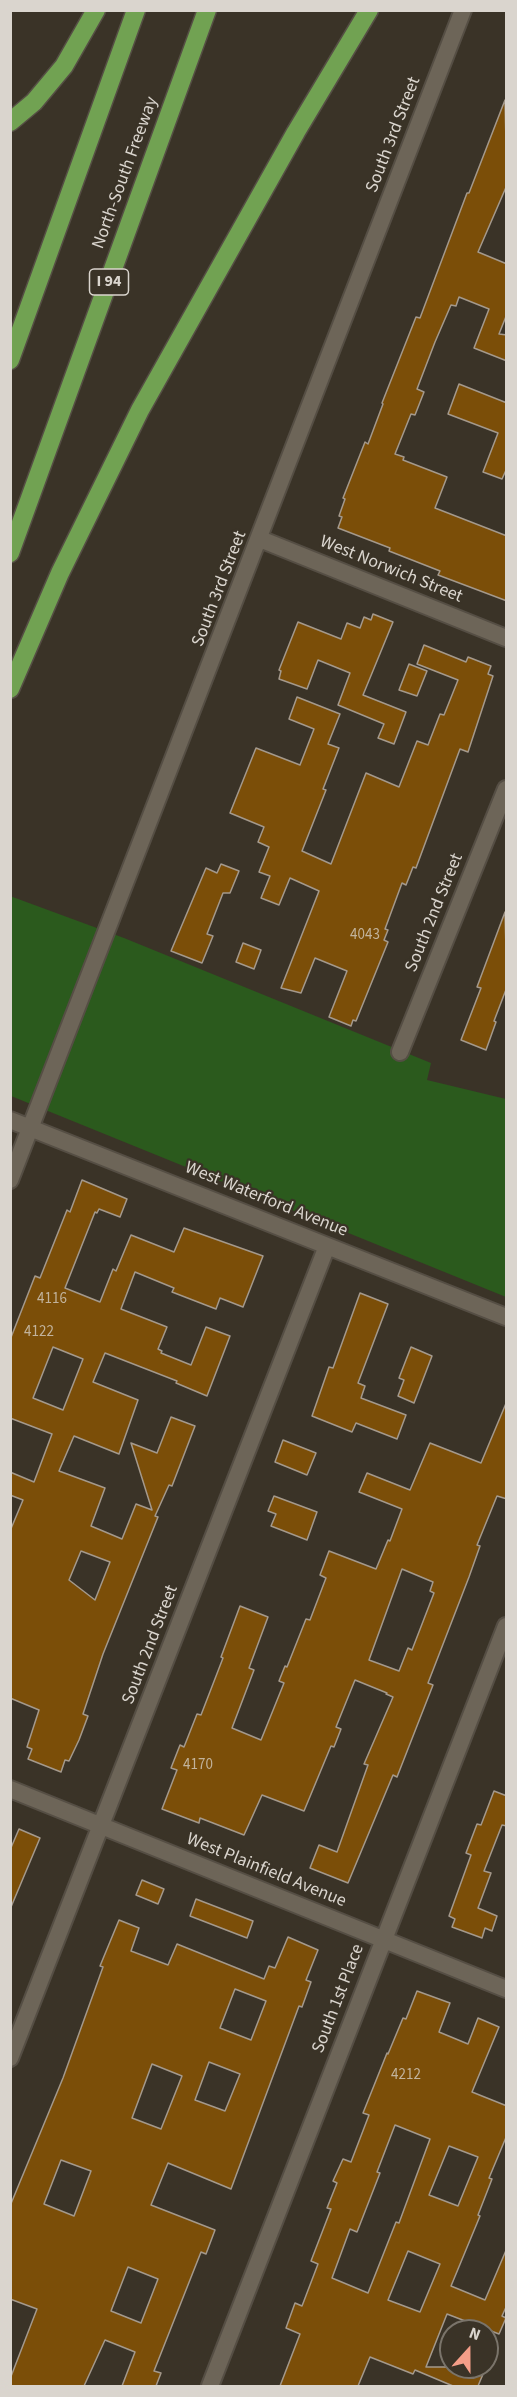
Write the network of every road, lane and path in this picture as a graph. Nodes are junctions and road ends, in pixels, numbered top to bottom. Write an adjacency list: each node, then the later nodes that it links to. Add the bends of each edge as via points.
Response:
1 (96, 10): 6 (highway, via 64,66 34,102)
2 (136, 10): 7 (highway)
3 (207, 10): 9 (highway, North-South Freeway / I 94)
4 (369, 10): 11 (highway, via 140,410 65,562)
5 (463, 10): 8 (street, South 3rd Street)
6 (10, 122)
7 (10, 360)
8 (260, 539): 10 (street, West Norwich Street); 15 (street, South 3rd Street)
9 (10, 553)
10 (507, 638)
11 (10, 689)
12 (507, 789): 13 (street, South 2nd Street)
13 (400, 1052)
14 (10, 1120): 15 (street, West Waterford Avenue)
15 (31, 1128): 16 (street, South 3rd Street); 17 (street, West Waterford Avenue)
16 (10, 1180)
17 (327, 1246): 18 (street, West Waterford Avenue); 21 (street, South 2nd Street)
18 (507, 1317)
19 (507, 1626): 22 (street, South 1st Place)
20 (10, 1789): 21 (street, West Plainfield Avenue)
21 (101, 1826): 22 (street, West Plainfield Avenue); 24 (street, South 2nd Street)
22 (383, 1940): 23 (street, West Plainfield Avenue); 25 (street, South 1st Place)
23 (507, 1989)
24 (10, 2058)
25 (210, 2386)

